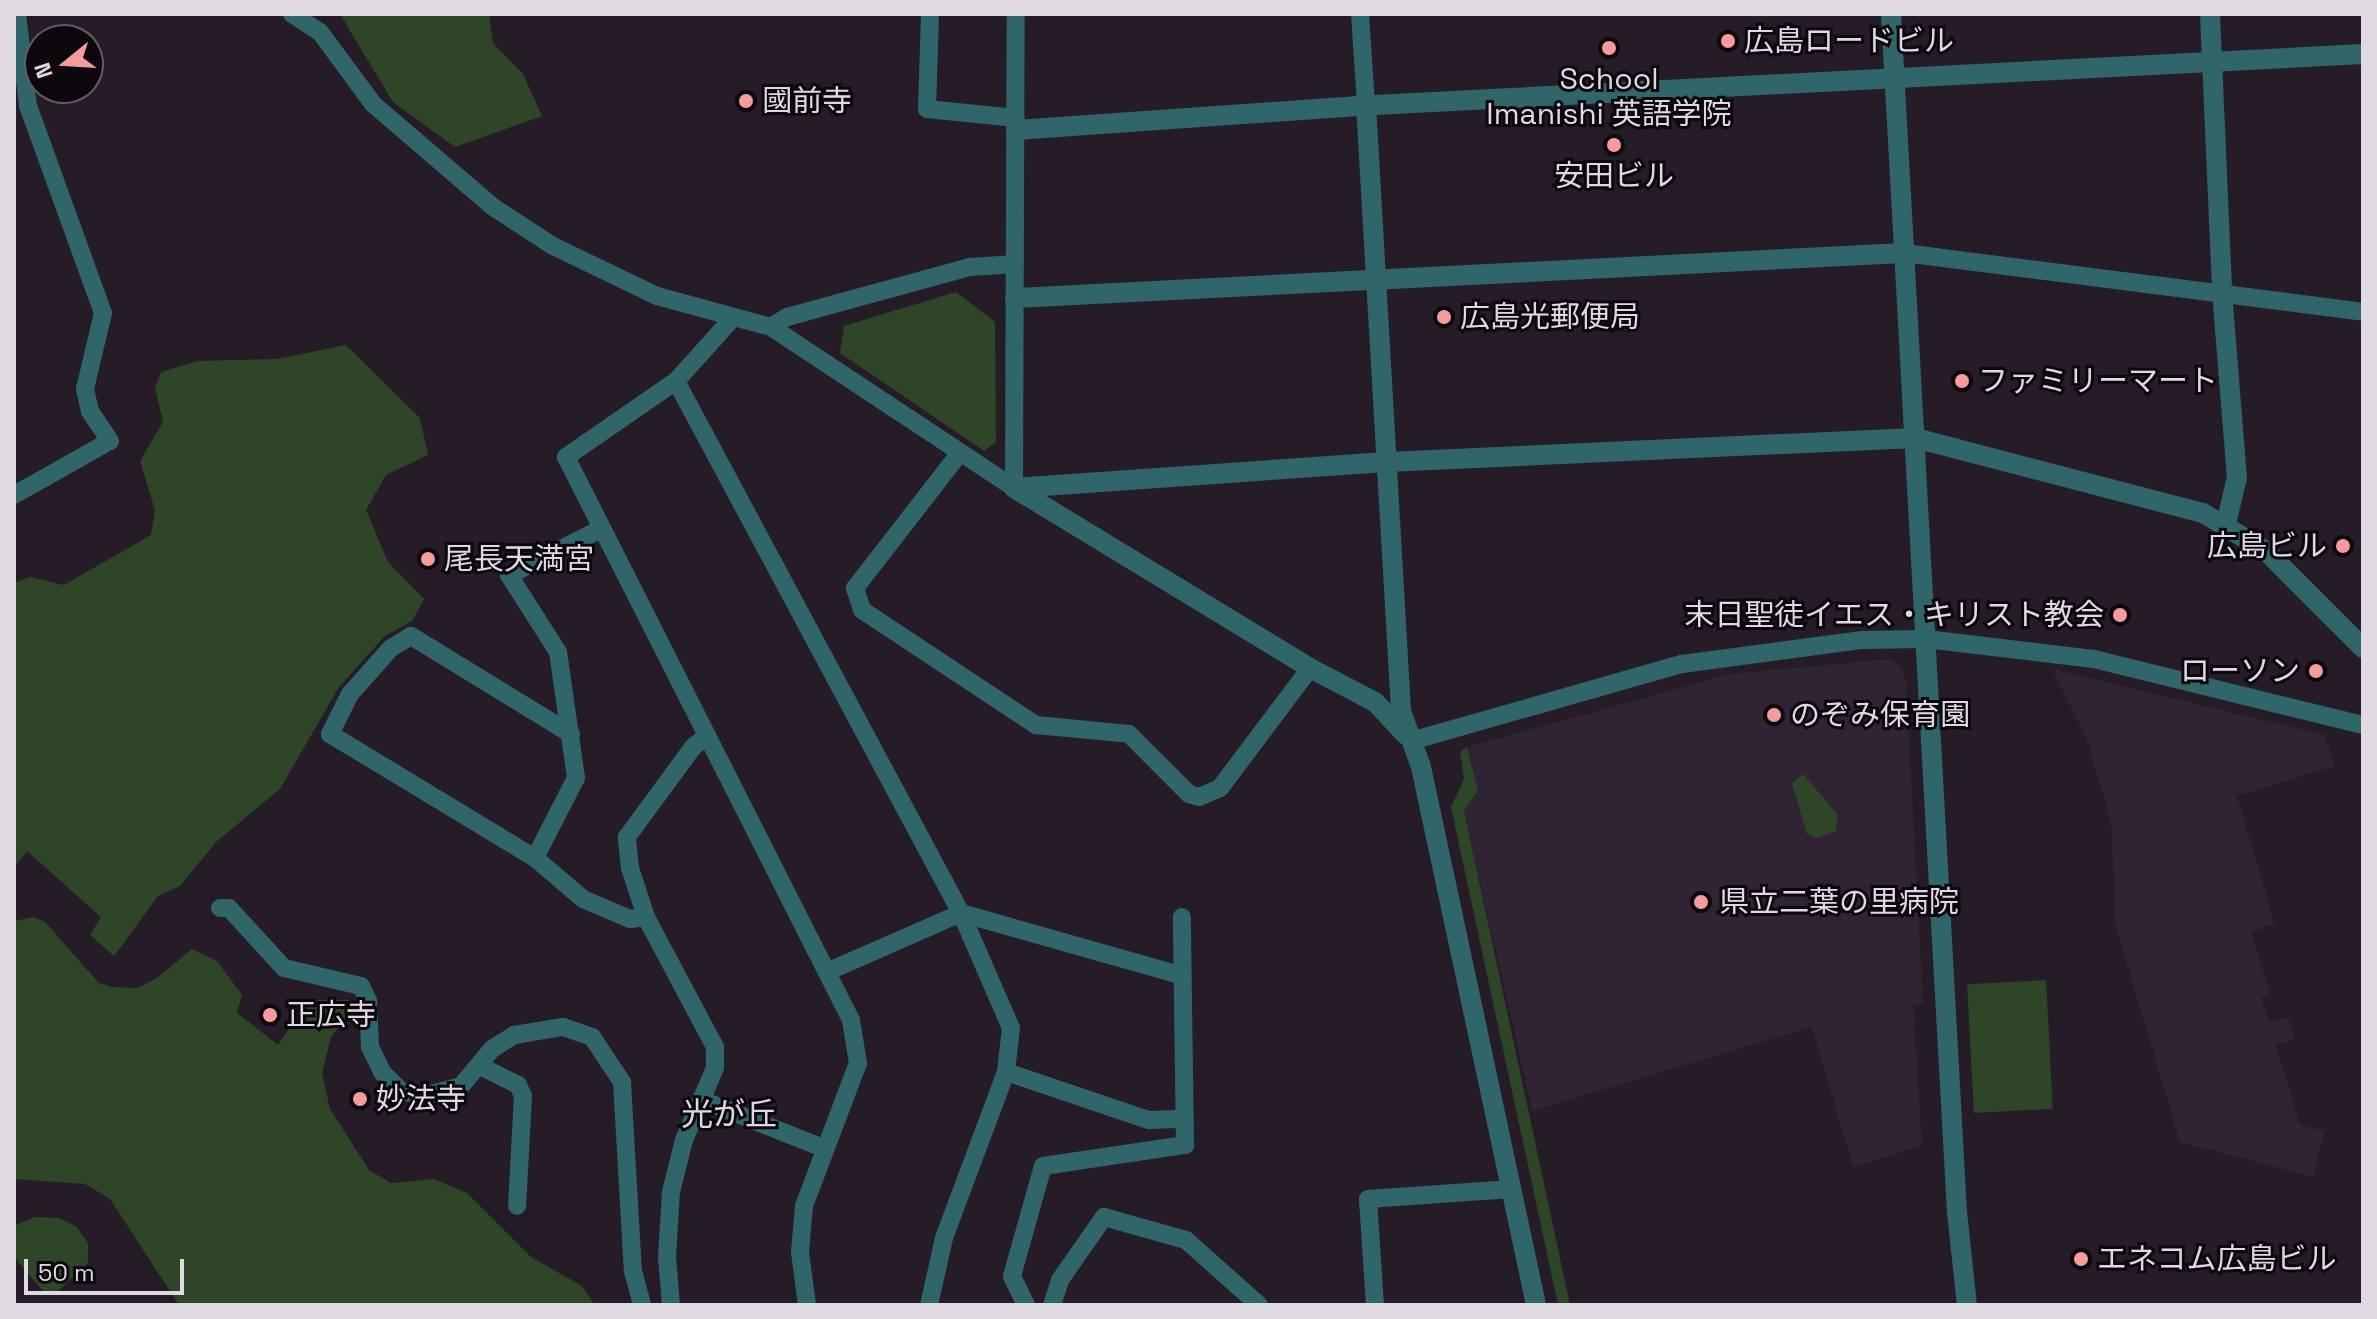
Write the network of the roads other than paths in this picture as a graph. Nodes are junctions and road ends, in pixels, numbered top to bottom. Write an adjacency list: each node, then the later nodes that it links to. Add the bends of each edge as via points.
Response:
1 (17, 14): 8 (street)
2 (292, 14): 20 (street, via 320,32 373,104 493,207 553,246 657,296)
3 (930, 14): 13 (street, via 927,109)
4 (1016, 14): 13 (street)
5 (1360, 14): 12 (street)
6 (1891, 14): 11 (street)
7 (2210, 14): 10 (street)
8 (17, 37): 27 (street, via 28,106 103,313 85,389 90,411 110,441)
9 (2363, 54): 10 (street)
10 (2213, 62): 11 (street); 17 (street)
11 (1895, 79): 12 (street); 14 (street)
12 (1366, 105): 13 (street); 16 (street)
13 (1016, 124): 15 (street)
14 (1904, 253): 16 (street); 17 (street); 23 (street)
15 (1015, 264): 18 (street); 21 (street, via 970,267 787,317)
16 (1378, 277): 18 (street); 25 (street)
17 (2222, 292): 19 (street); 28 (street, via 2237,477)
18 (1015, 298): 26 (street)
19 (2363, 312)
20 (731, 320): 21 (street); 22 (street)
21 (771, 327): 24 (street)
22 (676, 381): 29 (street, via 566,457); 39 (street)
23 (1915, 438): 25 (street); 28 (street, via 2180,505); 30 (street)
24 (959, 454): 26 (street); 32 (street, via 855,588 862,610 1036,725 1129,734 1189,794 1199,797 1220,788)
25 (1386, 462): 26 (street); 36 (street, via 1397,674)
26 (1014, 488): 32 (street)
27 (14, 495)
28 (2226, 524): 31 (street, via 2273,557)
29 (601, 529): 34 (street, via 509,575 558,652); 35 (street)
30 (1926, 639): 33 (street, via 2094,659); 36 (street, via 1829,642 1682,664); 60 (street, via 1957,1212)
31 (2361, 642)
32 (1310, 668): 36 (street, via 1375,702)
33 (2363, 725)
34 (571, 734): 37 (street, via 576,778); 37 (street, via 411,636 391,648 350,694 330,734)
35 (707, 736): 40 (street, via 693,747 627,837 630,868); 42 (street)
36 (1411, 741): 49 (street)
37 (535, 858): 40 (street, via 583,899 630,919)
38 (220, 908): 44 (street, via 229,908 284,968 361,986 368,1001 370,1047 382,1072 401,1091 424,1096 461,1086)
39 (961, 913): 42 (street); 43 (street); 45 (street, via 1011,1028)
40 (646, 917): 46 (street, via 715,1047 715,1068)
41 (1182, 917): 43 (street)
42 (829, 971): 48 (street, via 851,1020 858,1063)
43 (1180, 975): 47 (street)
44 (482, 1067): 50 (street, via 518,1085 523,1096); 51 (street, via 492,1049 514,1035 563,1027 592,1037 622,1082 633,1271)
45 (1006, 1072): 47 (street, via 1149,1120); 54 (street, via 944,1238)
46 (702, 1100): 48 (street); 52 (street, via 684,1140 671,1192)
47 (1184, 1119): 55 (street, via 1185,1145 1043,1166 1012,1276)
48 (823, 1148): 53 (street, via 804,1206 800,1252)
49 (1512, 1189): 58 (street, via 1368,1199); 59 (street)
50 (517, 1206)
51 (642, 1305)
52 (671, 1305)
53 (807, 1305)
54 (929, 1305)
55 (1026, 1305)
56 (1052, 1305): 57 (street, via 1060,1280 1104,1217 1186,1240)
57 (1259, 1305)
58 (1375, 1305)
59 (1536, 1305)
60 (1967, 1305)

